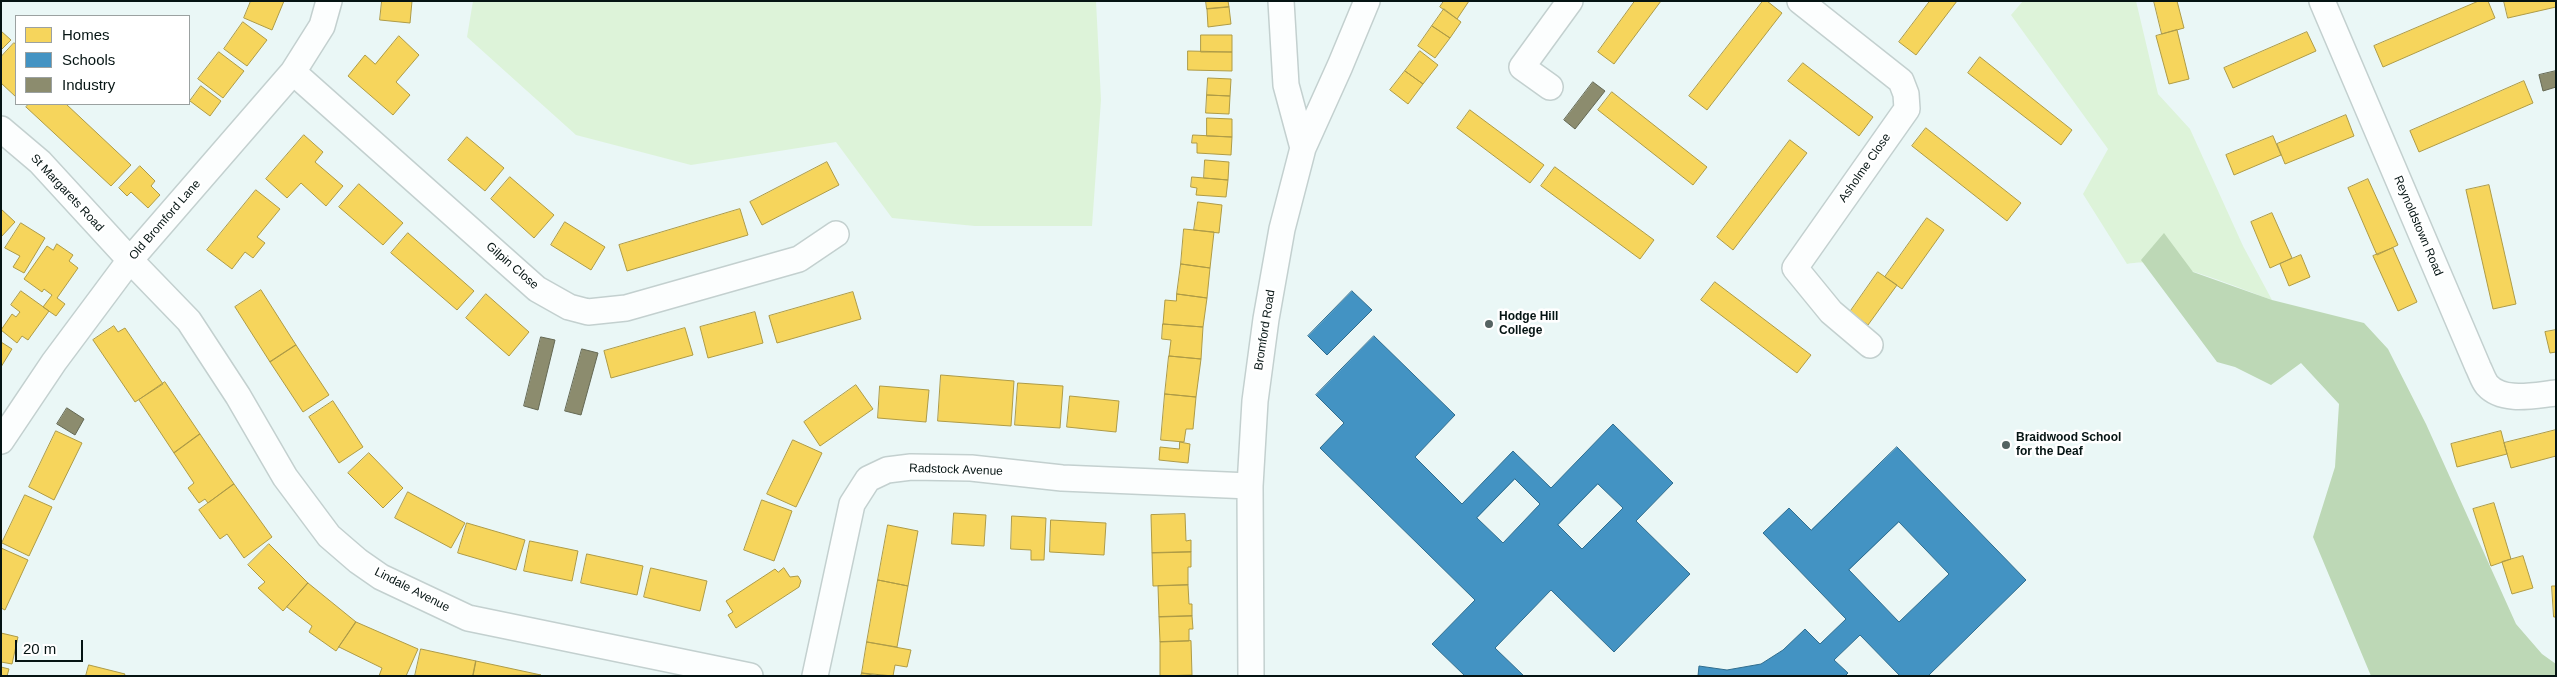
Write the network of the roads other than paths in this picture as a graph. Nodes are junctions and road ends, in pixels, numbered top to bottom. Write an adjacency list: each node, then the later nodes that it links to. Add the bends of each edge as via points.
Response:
1 (329, 1): 7 (street, Old Bromford Lane, via 322,26)
2 (1281, 1): 10 (street, via 1286,85)
3 (1366, 1): 10 (street, Bromford Road)
4 (1570, 1): 8 (street, via 1522,67)
5 (1800, 1): 13 (street, Asholme Close, via 1901,81 1906,94 1907,109 1795,268 1831,312)
6 (2322, 1): 14 (street, Reynoldstown Road, via 2488,385 2499,394)
7 (293, 72): 11 (street, Gilpin Close, via 537,289 569,307 588,312 626,308 799,260); 12 (street, Old Bromford Lane)
8 (1550, 87)
9 (1, 129): 12 (street, St Margarets Road, via 40,162)
10 (1303, 148): 16 (street, Bromford Road, via 1282,229 1266,319 1255,401)
11 (836, 234)
12 (130, 260): 15 (street, Old Bromford Lane, via 54,362); 17 (street, Lindale Avenue, via 189,320 285,477 329,536 381,577 468,618)
13 (1870, 345)
14 (2556, 393)
15 (1, 441)
16 (1250, 486): 18 (street, Radstock Avenue, via 1062,478 972,468 912,466 887,470 868,479 852,504); 19 (street, Bromford Road)
17 (750, 676)
18 (815, 676)
19 (1251, 676)

